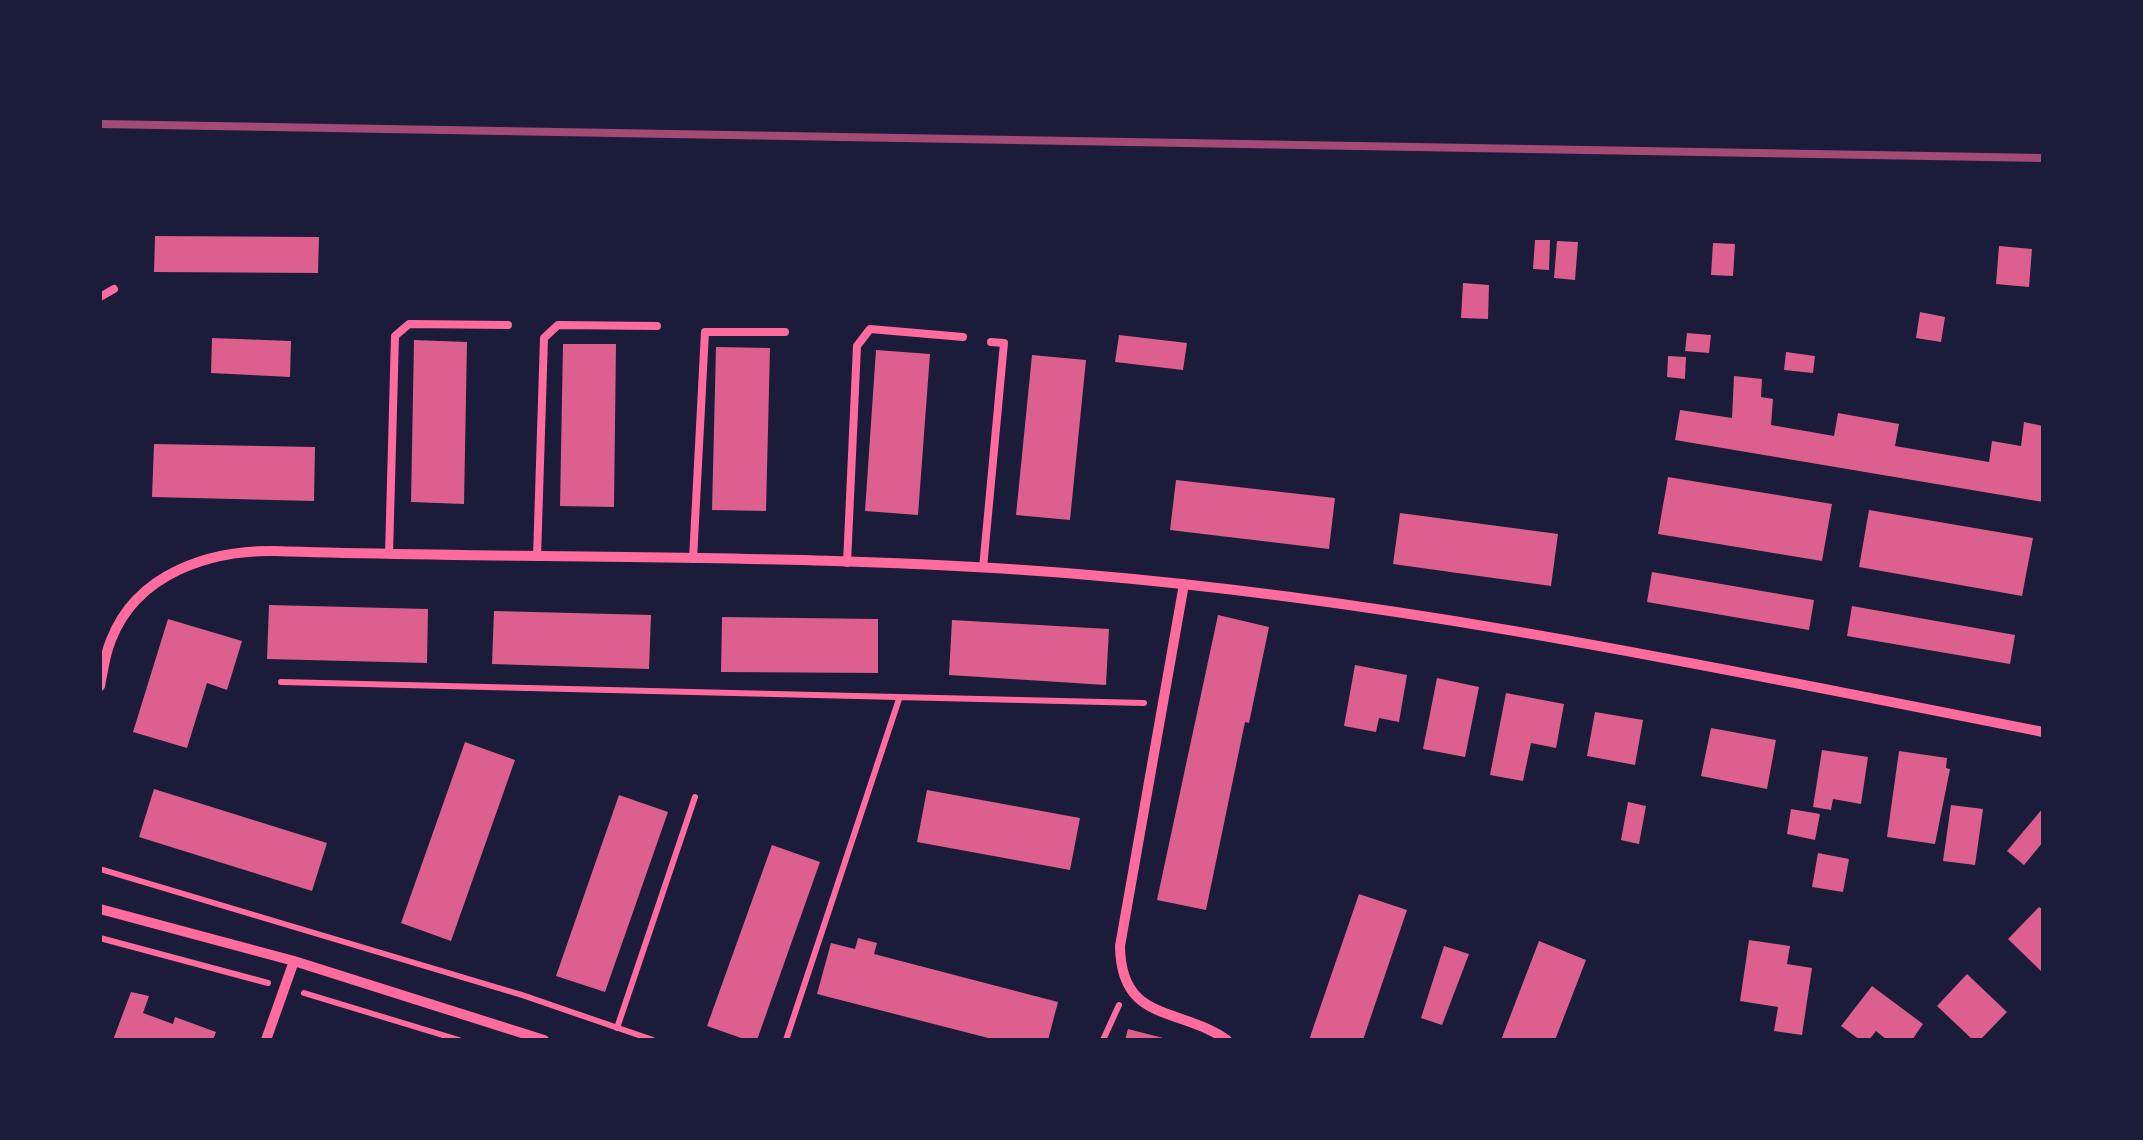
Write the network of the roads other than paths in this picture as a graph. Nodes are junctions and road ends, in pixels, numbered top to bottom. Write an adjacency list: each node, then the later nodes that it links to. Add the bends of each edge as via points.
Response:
1 (114, 289): 2 (lane)
2 (100, 297)
3 (508, 324): 8 (lane, via 409,324 395,336)
4 (657, 326): 9 (lane, via 558,325 544,338)
5 (786, 332): 10 (lane, via 705,332)
6 (963, 337): 11 (lane, via 870,329 857,346)
7 (990, 342): 12 (lane, via 1004,343)
8 (389, 554): 9 (street); 14 (street, via 248,550 193,562 142,594 125,615)
9 (536, 557): 10 (street)
10 (693, 560): 11 (street)
11 (847, 563): 12 (street)
12 (983, 568): 13 (street)
13 (1184, 584): 15 (street, via 1446,618); 20 (street, via 1120,971 1139,1000)
14 (100, 686)
15 (2043, 732)
16 (100, 908): 17 (street)
17 (294, 961): 18 (street); 19 (street)
18 (266, 1040)
19 (544, 1040)
20 (1228, 1040)

